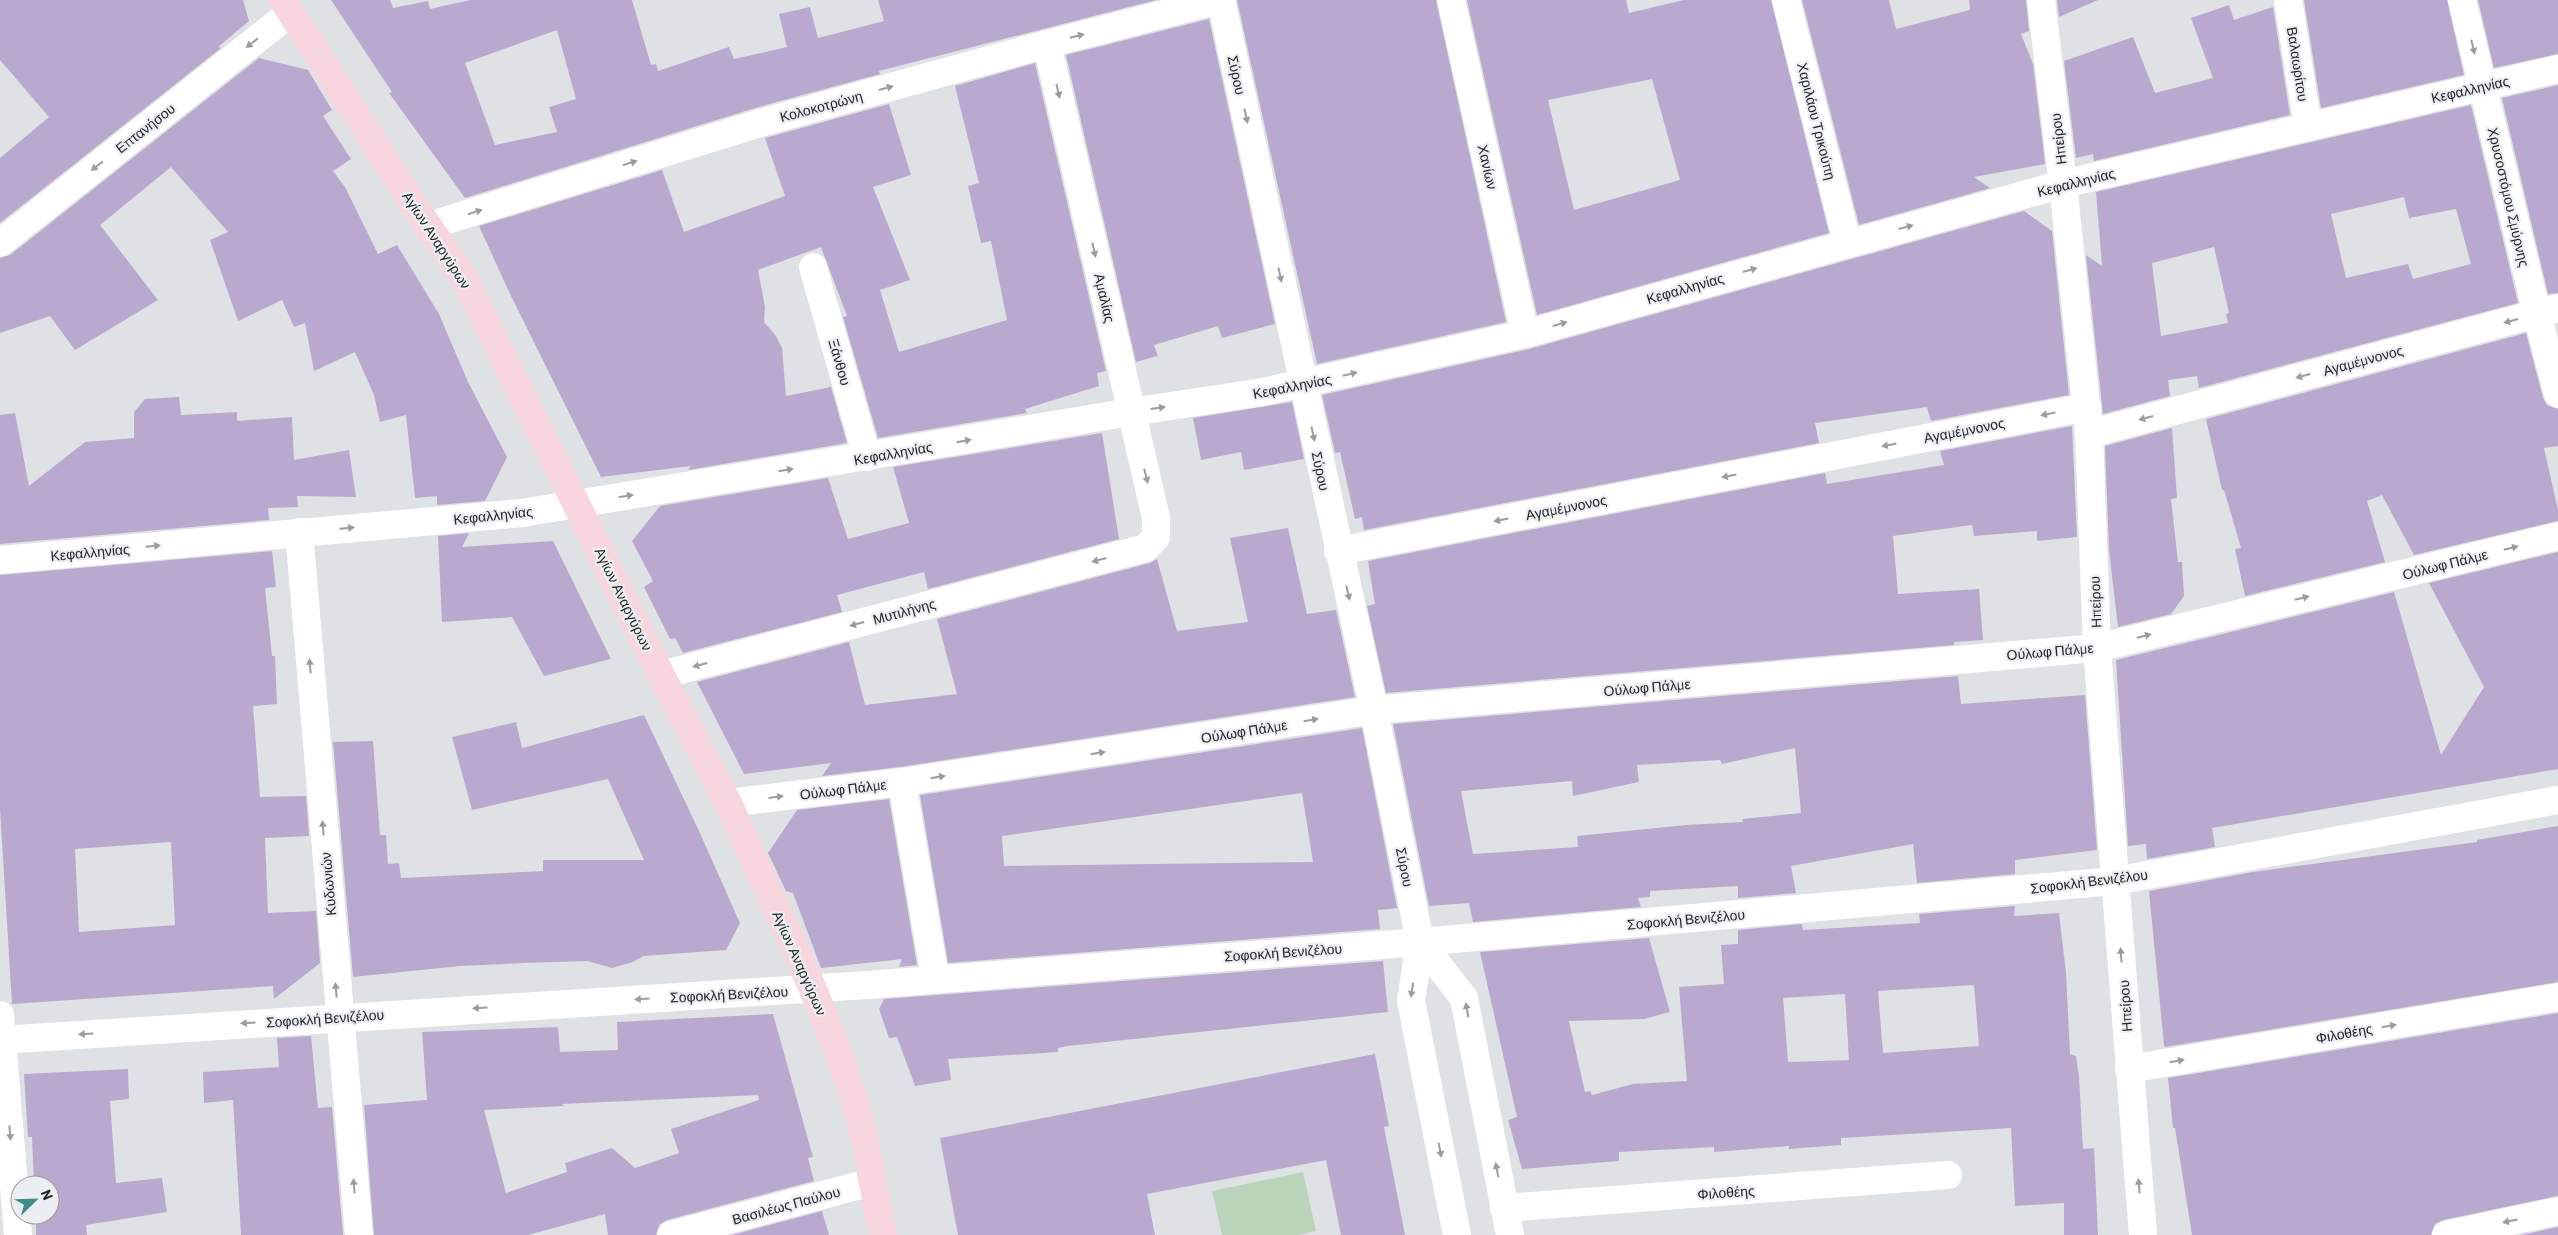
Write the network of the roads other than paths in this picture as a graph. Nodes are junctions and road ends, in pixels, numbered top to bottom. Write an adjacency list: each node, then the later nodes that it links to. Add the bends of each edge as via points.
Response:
1 (1220, 0): 8 (street, Κολοκοτρώνη, one-way to 1); 19 (street, Σύρου, one-way to 19)
2 (1451, 0): 18 (street, Χανίων)
3 (1786, 0): 14 (street, Χαριλάου Τρικούπη)
4 (2041, 0): 12 (street, Ηπείρου)
5 (2288, 0): 11 (street, Βαλαωρίτου)
6 (2462, 0): 10 (street, Χρυσοστόμου Σμύρνης, one-way to 10)
7 (286, 6): 13 (main road, Αγίων Αναργύρων); 15 (street, Επτανήσου, one-way to 15)
8 (1047, 44): 13 (street, Κολοκοτρώνη, one-way to 8, via 760,122); 21 (street, Αμαλίας, one-way to 21)
9 (2558, 69): 10 (street, Κεφαλληνίας)
10 (2482, 86): 11 (street, Κεφαλληνίας); 17 (street, Χρυσοστόμου Σμύρνης)
11 (2308, 127): 12 (street, Κεφαλληνίας)
12 (2064, 184): 14 (street, Κεφαλληνίας, one-way to 12); 22 (street, Ηπείρου)
13 (428, 226): 24 (main road, Αγίων Αναργύρων, via 464,278)
14 (1847, 242): 18 (street, Κεφαλληνίας, one-way to 14)
15 (0, 243)
16 (813, 267): 23 (street, Ξάνθου)
17 (2547, 311): 20 (street, Χρυσοστόμου Σμύρνης); 22 (street, Αγαμέμνονος, one-way to 22)
18 (1525, 334): 19 (street, Κεφαλληνίας, one-way to 18)
19 (1303, 384): 21 (street, Κεφαλληνίας, one-way to 19); 28 (street, Σύρου, one-way to 28)
20 (2558, 394)
21 (1131, 412): 23 (street, Κεφαλληνίας, one-way to 21); 27 (street, Αμαλίας, one-way to 27, via 1156,518 1156,537)
22 (2089, 434): 28 (street, Αγαμέμνονος, one-way to 28, via 2087,407); 30 (street, Ηπείρου)
23 (867, 457): 24 (street, Κεφαλληνίας, one-way to 23)
24 (578, 504): 25 (street, Κεφαλληνίας, one-way to 24, via 522,513); 31 (main road, Αγίων Αναργύρων)
25 (299, 532): 29 (street, Κεφαλληνίας, one-way to 25); 41 (street, Κυδωνιών, one-way to 25)
26 (2558, 536): 30 (street, Ούλωφ Πάλμε, one-way to 26)
27 (1146, 548): 31 (street, Μυτιλήνης, one-way to 31)
28 (1338, 551): 32 (street, Σύρου, one-way to 32)
29 (0, 560)
30 (2096, 648): 32 (street, Ούλωφ Πάλμε); 36 (street, Ηπείρου)
31 (661, 675): 35 (main road, Αγίων Αναργύρων)
32 (1374, 710): 33 (street, Ούλωφ Πάλμε, one-way to 32); 37 (street, Σύρου)
33 (902, 782): 35 (street, Ούλωφ Πάλμε, one-way to 33); 38 (street)
34 (2558, 800): 36 (street, Σοφοκλή Βενιζέλου)
35 (728, 803): 39 (main road, Αγίων Αναργύρων)
36 (2115, 881): 37 (street, Σοφοκλή Βενιζέλου); 43 (street, Ηπείρου, one-way to 36)
37 (1420, 942): 38 (street, Σοφοκλή Βενιζέλου); 46 (street, Σύρου, one-way to 37, via 1464,998); 52 (street, Σύρου, one-way to 52, via 1410,1001)
38 (935, 978): 39 (street, Σοφοκλή Βενιζέλου)
39 (813, 988): 41 (street, Σοφοκλή Βενιζέλου, one-way to 41); 45 (main road, Αγίων Αναργύρων, via 861,1122)
40 (2558, 997): 43 (street, Φιλοθέης, one-way to 40)
41 (339, 1017): 42 (street, Σοφοκλή Βενιζέλου, one-way to 42); 49 (street, Κυδωνιών, one-way to 41)
42 (1, 1031): 48 (street, one-way to 48)
43 (2129, 1069): 54 (street, Ηπείρου, one-way to 43)
44 (1948, 1175): 46 (street, Φιλοθέης)
45 (872, 1182): 50 (street, Βασιλέως Παύλου); 51 (main road, Αγίων Αναργύρων)
46 (1504, 1208): 53 (street, Σύρου)
47 (2558, 1211): 55 (street, one-way to 55)
48 (18, 1235)
49 (359, 1235)
50 (671, 1235)
51 (883, 1235)
52 (1457, 1235)
53 (1510, 1235)
54 (2143, 1235)
55 (2446, 1235)

